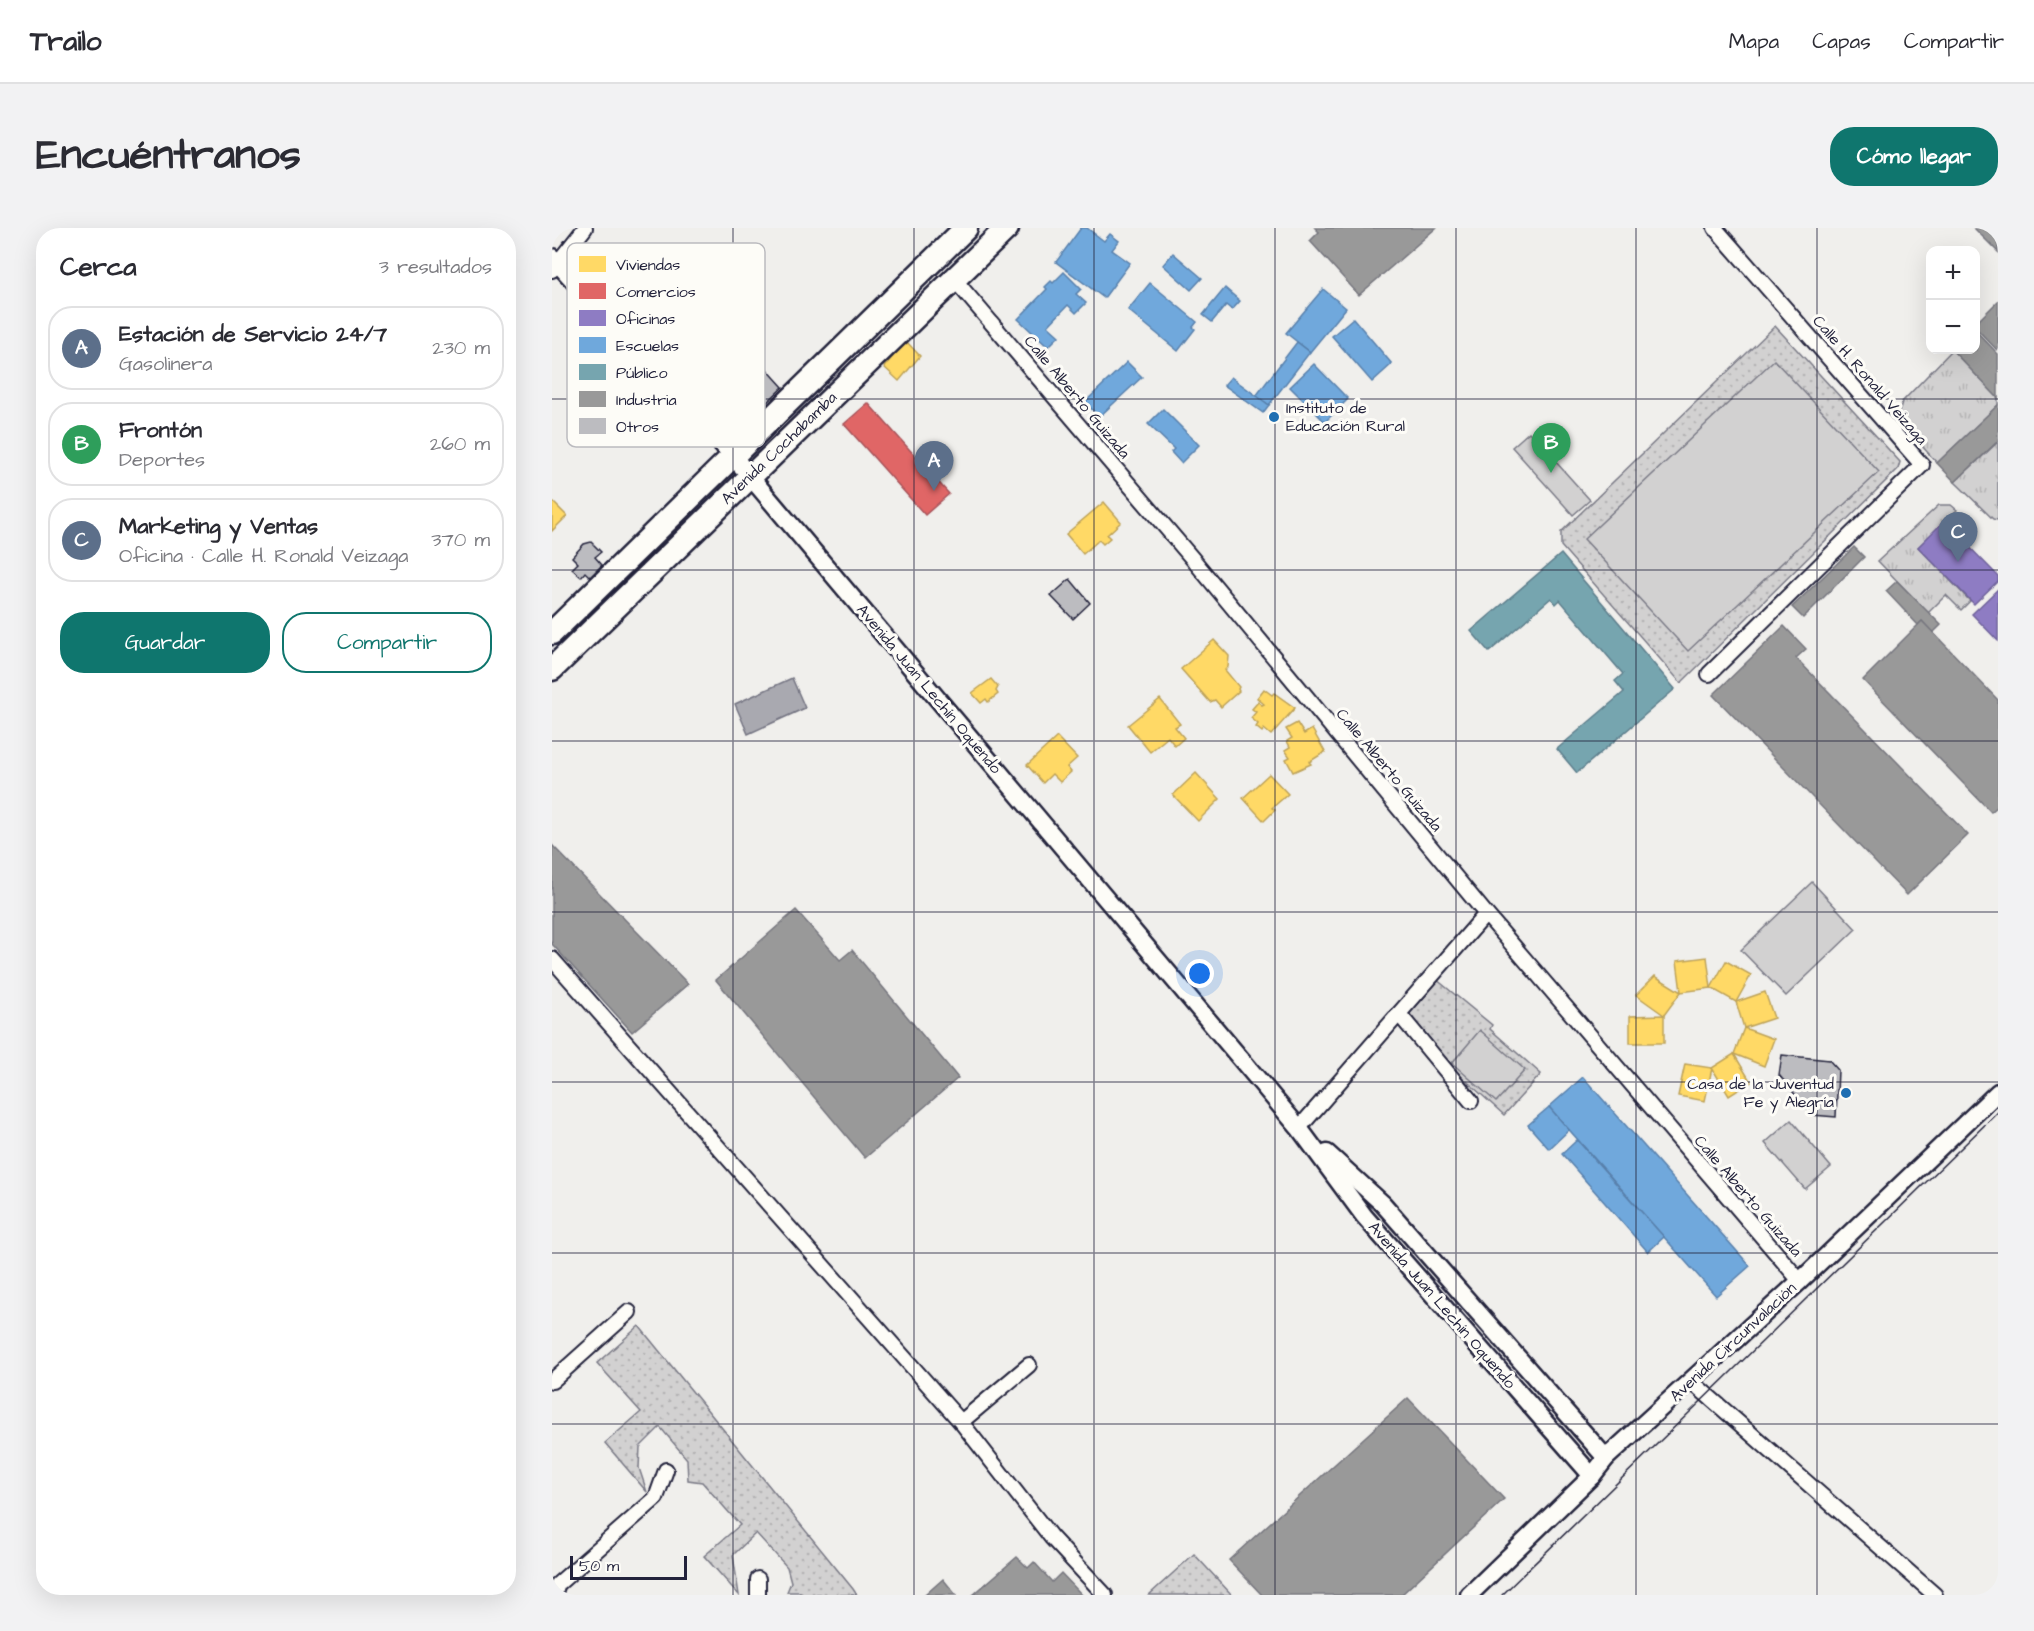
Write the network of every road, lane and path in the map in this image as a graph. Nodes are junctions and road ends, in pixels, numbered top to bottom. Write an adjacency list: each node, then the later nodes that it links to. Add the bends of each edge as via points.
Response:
1 (585, 228): 5 (street)
2 (966, 228): 10 (main road, Avenida Cochabamba)
3 (1007, 228): 9 (main road, Avenida Cochabamba)
4 (1714, 228): 17 (street, Calle H. Ronald Veizaga, via 1922,465)
5 (572, 243)
6 (567, 248): 7 (street)
7 (554, 263): 8 (street, Avenida Juan Lechín Oquendo)
8 (567, 277)
9 (954, 279): 14 (main road, Avenida Cochabamba); 18 (street, Calle Alberto Guizada, via 1191,556)
10 (765, 423)
11 (725, 447): 13 (street, Avenida Juan Lechín Oquendo)
12 (740, 447): 13 (main road, Avenida Cochabamba)
13 (732, 455): 14 (street, Avenida Juan Lechín Oquendo); 15 (main road, Avenida Cochabamba)
14 (750, 477): 16 (main road, Avenida Cochabamba); 23 (street, Avenida Juan Lechín Oquendo)
15 (552, 633)
16 (552, 669)
17 (1709, 675)
18 (1486, 914): 20 (street); 24 (street, Calle Alberto Guizada)
19 (552, 959): 29 (street)
20 (1399, 1014): 22 (street); 23 (street)
21 (1998, 1092): 24 (street, Avenida Circunvalación)
22 (1471, 1101)
23 (1299, 1128): 30 (street, Avenida Juan Lechín Oquendo, via 1383,1203); 32 (street, Avenida Juan Lechín Oquendo, via 1364,1216)
24 (1800, 1281): 28 (street, Avenida Circunvalación)
25 (629, 1312): 27 (street)
26 (1029, 1365): 29 (street)
27 (552, 1381)
28 (1691, 1381): 30 (street, Avenida Circunvalación); 38 (street)
29 (961, 1422): 36 (street, via 1052,1537)
30 (1606, 1458): 32 (street, Avenida Circunvalación)
31 (666, 1470): 34 (street, via 656,1498 558,1584)
32 (1592, 1476): 37 (street, Avenida Circunvalación)
33 (758, 1579): 35 (street)
34 (554, 1595)
35 (758, 1595)
36 (1105, 1595)
37 (1469, 1595)
38 (1935, 1595)

